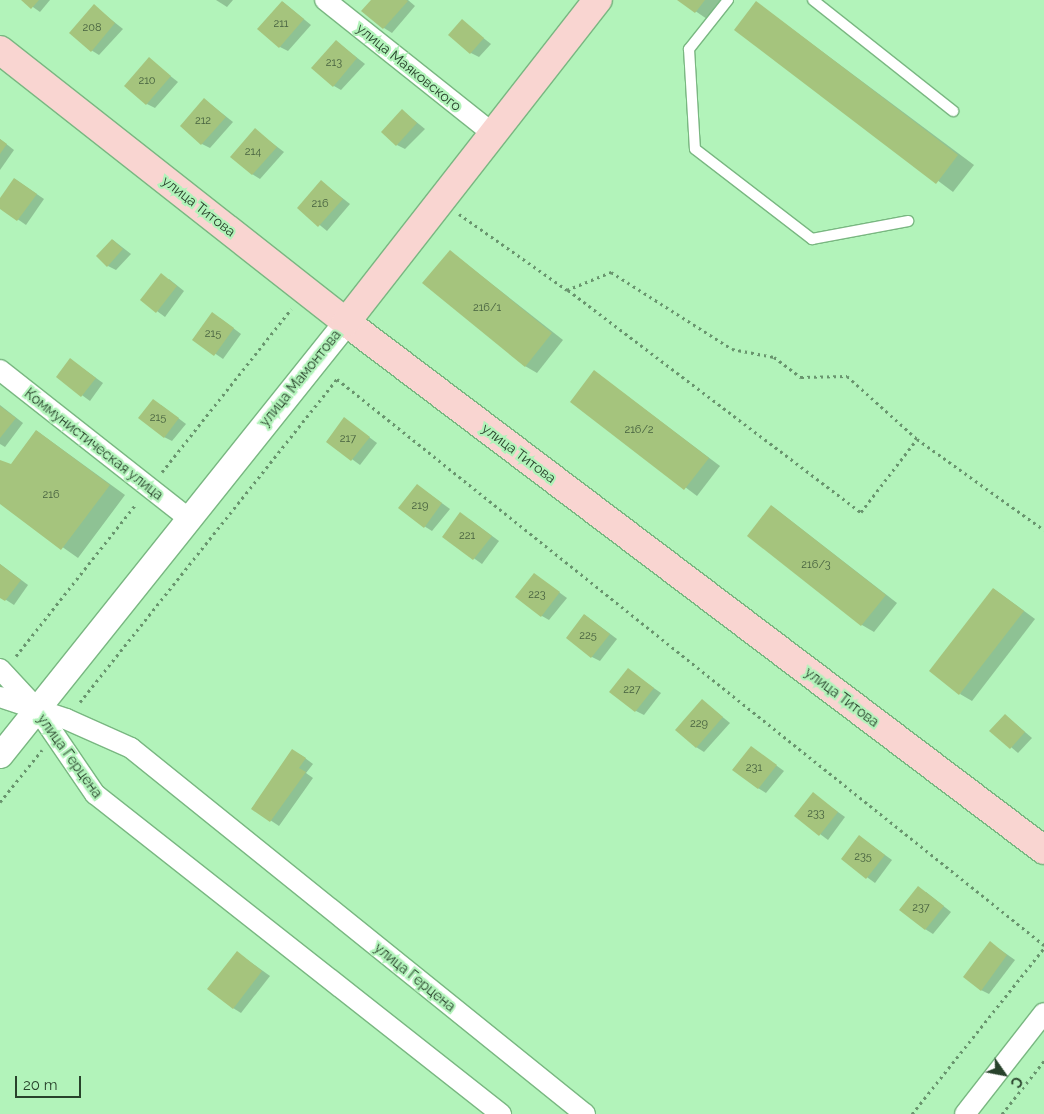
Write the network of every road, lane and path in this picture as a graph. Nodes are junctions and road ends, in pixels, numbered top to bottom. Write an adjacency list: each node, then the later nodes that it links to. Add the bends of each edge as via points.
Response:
1 (325, 0): 7 (street, улица Маяковского)
2 (598, 0): 7 (main road, улица Мамонтова)
3 (728, 0): 9 (lane, via 689,49 695,149 812,239)
4 (813, 0): 6 (lane)
5 (0, 50): 12 (main road, улица Титова)
6 (953, 111)
7 (492, 133): 8 (main road, улица Мамонтова)
8 (438, 199): 10 (path); 12 (main road, улица Мамонтова)
9 (908, 221)
10 (567, 290): 14 (path, via 611,272 732,349 774,357 801,377 847,376); 14 (path, via 861,512)
11 (284, 304): 15 (path, via 292,310)
12 (346, 322): 16 (street, улица Мамонтова); 25 (main road, улица Титова)
13 (0, 370): 15 (street, Коммунистическая улица)
14 (917, 439): 17 (path)
15 (149, 488): 16 (street, Коммунистическая улица); 18 (path)
16 (188, 518): 20 (street, улица Мамонтова)
17 (1044, 530)
18 (2, 670): 20 (street)
19 (0, 697): 20 (street)
20 (36, 709): 21 (street, улица Герцена); 22 (street, улица Герцена); 23 (street, улица Мамонтова)
21 (66, 719): 26 (path, via 337,379); 30 (street, улица Герцена, via 131,748)
22 (53, 736): 24 (path); 29 (street, улица Герцена, via 95,794)
23 (0, 755)
24 (0, 802)
25 (1044, 850)
26 (1044, 946): 31 (path)
27 (1044, 1013): 32 (street)
28 (1044, 1061): 33 (path)
29 (501, 1114)
30 (585, 1114)
31 (912, 1114)
32 (964, 1114)
33 (1002, 1114)

